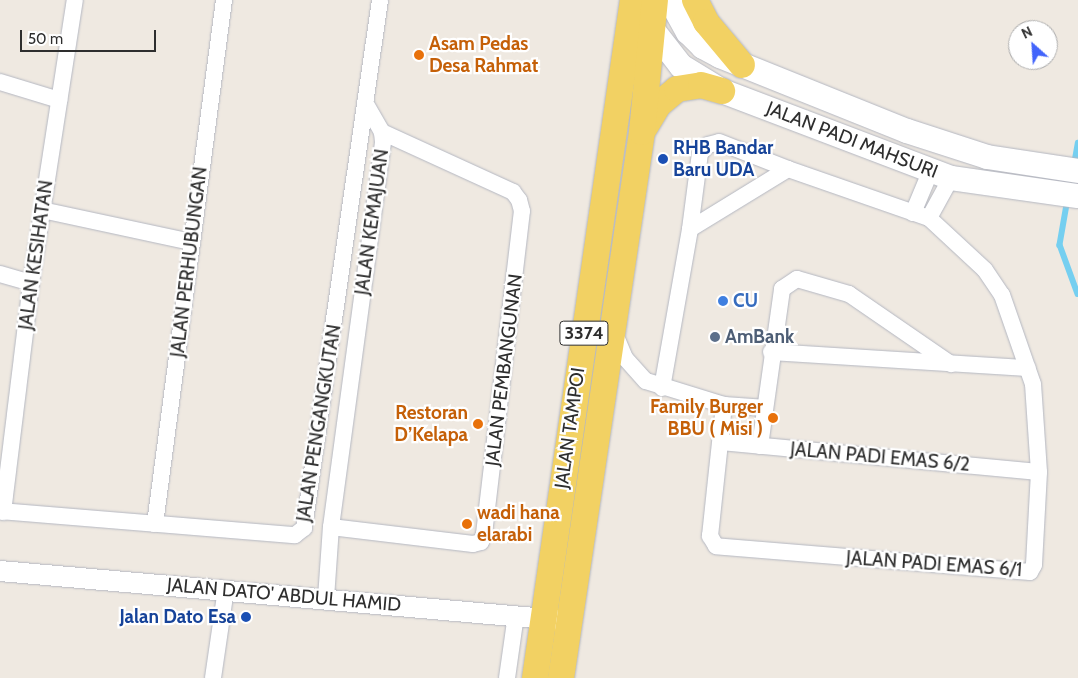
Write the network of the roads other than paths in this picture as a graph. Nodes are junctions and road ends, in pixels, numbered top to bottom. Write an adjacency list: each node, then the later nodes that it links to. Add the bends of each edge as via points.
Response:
1 (75, 0): 15 (street, JALAN KESIHATAN)
2 (224, 0): 27 (street, JALAN PERHUBUNGAN)
3 (380, 0): 16 (street)
4 (620, 0): 11 (main road)
5 (633, 0): 11 (main road, JALAN TAMPOI / 3374)
6 (643, 0): 10 (main road)
7 (655, 0): 10 (main road, JALAN TAMPOI / 3374)
8 (670, 0): 12 (main road, JALAN PADI MAHSURI, via 688,32 703,47)
9 (695, 0): 12 (main road, via 706,22)
10 (652, 30): 14 (main road, JALAN PADI MAHSURI, via 681,66); 18 (main road, JALAN TAMPOI / 3374)
11 (624, 48): 47 (main road, JALAN TAMPOI / 3374)
12 (742, 65): 20 (main road, JALAN PADI MAHSURI, via 907,131 987,157)
13 (0, 82): 15 (street)
14 (722, 91): 18 (main road, via 701,85 667,94); 21 (main road, JALAN PADI MAHSURI)
15 (59, 100): 23 (street, JALAN KESIHATAN)
16 (365, 103): 17 (street, JALAN KEMAJUAN); 41 (street, JALAN PENGANGKUTAN, via 304,528 295,535)
17 (382, 132): 42 (street, JALAN KEMAJUAN); 42 (street, JALAN PEMBANGUNAN, via 513,192 522,211 484,534 481,542 473,544)
18 (642, 132): 30 (main road, JALAN TAMPOI / 3374)
19 (788, 169): 24 (street, JALAN PADI EMAS 6/1); 26 (street); 26 (street, JALAN PADI EMAS 6/1, via 719,142 708,145 700,153)
20 (1078, 171)
21 (941, 174): 22 (main road, JALAN PADI MAHSURI); 24 (street); 25 (street)
22 (1078, 196)
23 (42, 210): 27 (street); 29 (street, JALAN KESIHATAN)
24 (913, 213): 25 (street, JALAN PADI EMAS 6/1)
25 (929, 218): 33 (street, JALAN PADI EMAS 6/1, via 985,270 1002,294)
26 (690, 229): 34 (street, JALAN PADI EMAS 6/1)
27 (191, 242): 41 (street, JALAN PERHUBUNGAN)
28 (0, 274): 29 (street)
29 (31, 283): 40 (street, JALAN KESIHATAN)
30 (611, 324): 34 (street, via 617,343 634,371); 47 (main road, JALAN TAMPOI / 3374)
31 (771, 352): 32 (street); 32 (street, via 782,289 797,279 849,294); 36 (street)
32 (951, 364): 33 (street)
33 (1028, 368): 39 (street, JALAN PADI EMAS 6/1, via 1033,384)
34 (662, 388): 35 (street)
35 (724, 405): 36 (street); 37 (street, JALAN PADI EMAS 6/1)
36 (763, 408): 38 (street)
37 (721, 442): 38 (street, JALAN PADI EMAS 6/2); 39 (street, JALAN PADI EMAS 6/1, via 710,536 716,546 1030,572 1034,565)
38 (760, 446): 39 (street, JALAN PADI EMAS 6/2)
39 (1039, 472)
40 (2, 512): 41 (street, JALAN PENGANGKUTAN)
41 (155, 524)
42 (331, 527): 45 (street, JALAN KEMAJUAN)
43 (0, 571): 44 (street, JALAN DATO' ABDUL HAMID)
44 (226, 588): 45 (street, JALAN DATO' ABDUL HAMID); 48 (street)
45 (326, 598): 46 (street, JALAN DATO' ABDUL HAMID)
46 (516, 615): 47 (street, JALAN DATO' ABDUL HAMID); 49 (street)
47 (556, 620): 50 (main road, JALAN TAMPOI / 3374); 51 (main road, JALAN TAMPOI / 3374)
48 (213, 678)
49 (507, 678)
50 (535, 678)
51 (560, 678)

